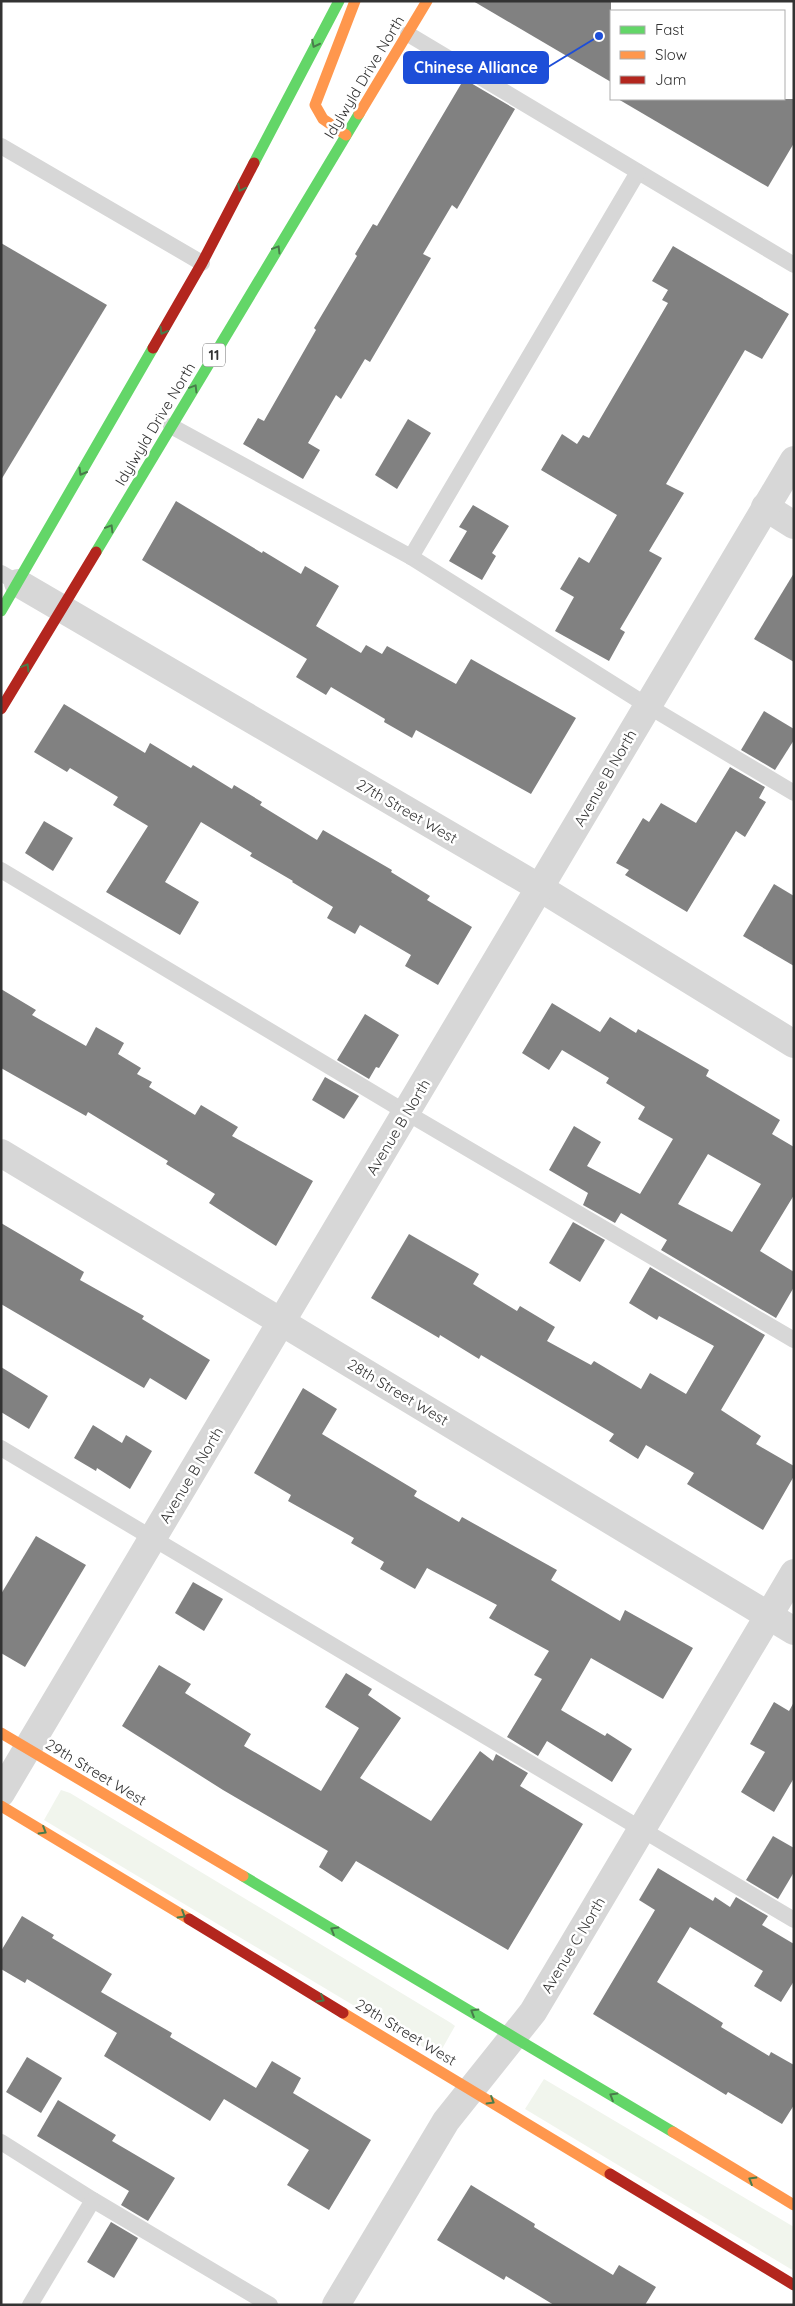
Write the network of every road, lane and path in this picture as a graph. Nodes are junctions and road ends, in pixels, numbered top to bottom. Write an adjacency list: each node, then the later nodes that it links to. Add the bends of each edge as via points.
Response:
1 (339, 1): 8 (street, one-way to 8)
2 (355, 1): 5 (street, via 315,105 326,124)
3 (427, 1): 4 (street, Idylwyld Drive North / 11)
4 (408, 34): 5 (street, Idylwyld Drive North / 11); 7 (lane)
5 (346, 135): 10 (street, Idylwyld Drive North / 11, one-way to 5)
6 (1, 146): 8 (lane)
7 (638, 172): 9 (lane); 14 (lane)
8 (202, 263): 15 (street, one-way to 15)
9 (794, 265)
10 (171, 426): 14 (lane); 16 (street, Idylwyld Drive North / 11, one-way to 10)
11 (794, 460): 12 (street, Avenue B North)
12 (765, 507): 13 (street); 18 (street, Avenue B North)
13 (794, 525)
14 (411, 556): 18 (lane)
15 (10, 578): 16 (street, 27th Street West); 17 (street)
16 (61, 608): 19 (street, Idylwyld Drive North / 11, one-way to 16); 22 (street, 27th Street West)
17 (1, 611)
18 (648, 706): 20 (lane); 22 (street, Avenue B North)
19 (1, 709)
20 (794, 793)
21 (1, 870): 24 (lane)
22 (540, 888): 23 (street, 27th Street West); 24 (street, Avenue B North)
23 (794, 1044)
24 (407, 1113): 26 (street, Avenue B North); 27 (lane)
25 (1, 1154): 26 (street, 28th Street West)
26 (282, 1322): 29 (street, Avenue B North); 31 (street, 28th Street West)
27 (794, 1340)
28 (1, 1448): 29 (lane)
29 (154, 1539): 34 (street, Avenue B North); 37 (lane)
30 (794, 1573): 31 (street, Avenue C North)
31 (768, 1616): 32 (street, 28th Street West); 37 (street, Avenue C North)
32 (794, 1631)
33 (1, 1733): 34 (street, 29th Street West)
34 (28, 1748): 35 (street, Avenue B North); 39 (street, 29th Street West, one-way to 34)
35 (1, 1793)
36 (1, 1806): 40 (street, 29th Street West, one-way to 40)
37 (642, 1830): 38 (lane); 39 (street, Avenue C North, via 532,2012)
38 (794, 1920)
39 (514, 2036): 40 (street, Avenue C North); 43 (street, 29th Street West, one-way to 39)
40 (472, 2090): 44 (street, 29th Street West, one-way to 44); 47 (street, Avenue C North, via 446,2121)
41 (1, 2142): 42 (lane)
42 (93, 2200): 45 (lane); 46 (lane)
43 (794, 2205)
44 (794, 2285)
45 (30, 2305)
46 (270, 2305)
47 (336, 2305)

